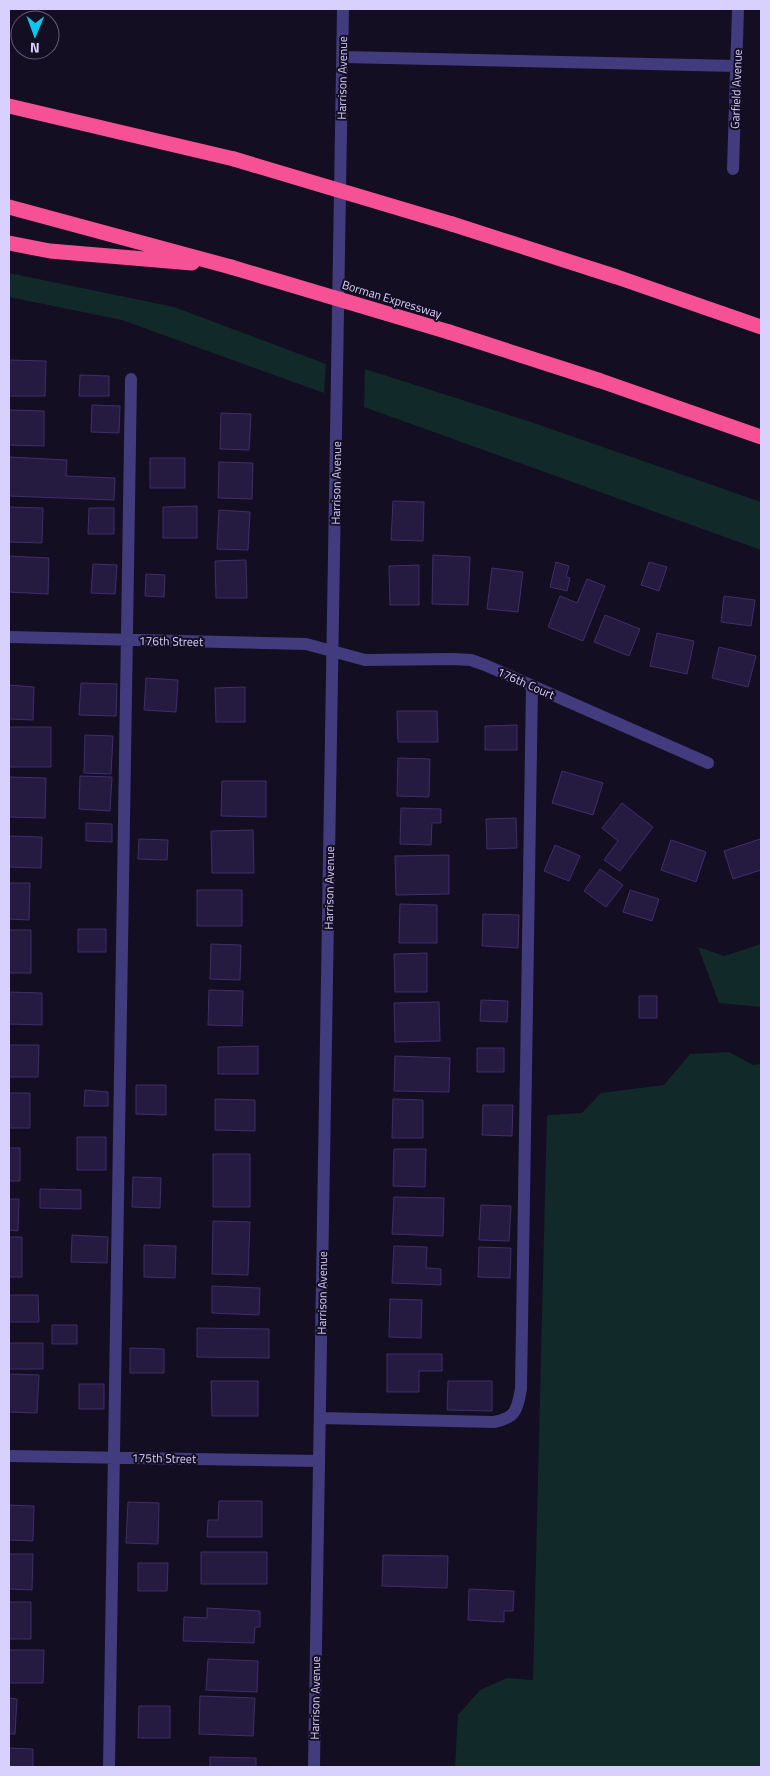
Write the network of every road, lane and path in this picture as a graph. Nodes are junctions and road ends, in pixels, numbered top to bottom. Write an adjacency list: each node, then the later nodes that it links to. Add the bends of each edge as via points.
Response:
1 (343, 9): 3 (street, Harrison Avenue)
2 (738, 9): 4 (street, Garfield Avenue)
3 (343, 57): 4 (street); 15 (street, Harrison Avenue)
4 (736, 66): 6 (street, Garfield Avenue)
5 (9, 106): 10 (highway, bridge, via 234,159 452,224)
6 (733, 169)
7 (9, 207): 9 (highway, Borman Expressway)
8 (9, 243): 9 (highway, via 50,251)
9 (231, 267): 12 (highway, Borman Expressway, bridge, via 449,332)
10 (761, 327)
11 (131, 379): 14 (street)
12 (761, 436)
13 (9, 637): 14 (street, 176th Street)
14 (128, 640): 15 (street, 176th Street, via 306,644); 20 (street)
15 (333, 650): 16 (street, 176th Court, via 365,660 470,660); 18 (street, Harrison Avenue)
16 (532, 686): 17 (street, 176th Court); 18 (street, via 521,1389 518,1404 514,1414 506,1420 494,1422)
17 (708, 763)
18 (320, 1418): 21 (street, Harrison Avenue)
19 (9, 1456): 20 (street, 175th Street)
20 (115, 1458): 21 (street, 175th Street); 22 (street)
21 (319, 1462): 23 (street, Harrison Avenue)
22 (109, 1767)
23 (314, 1767)

